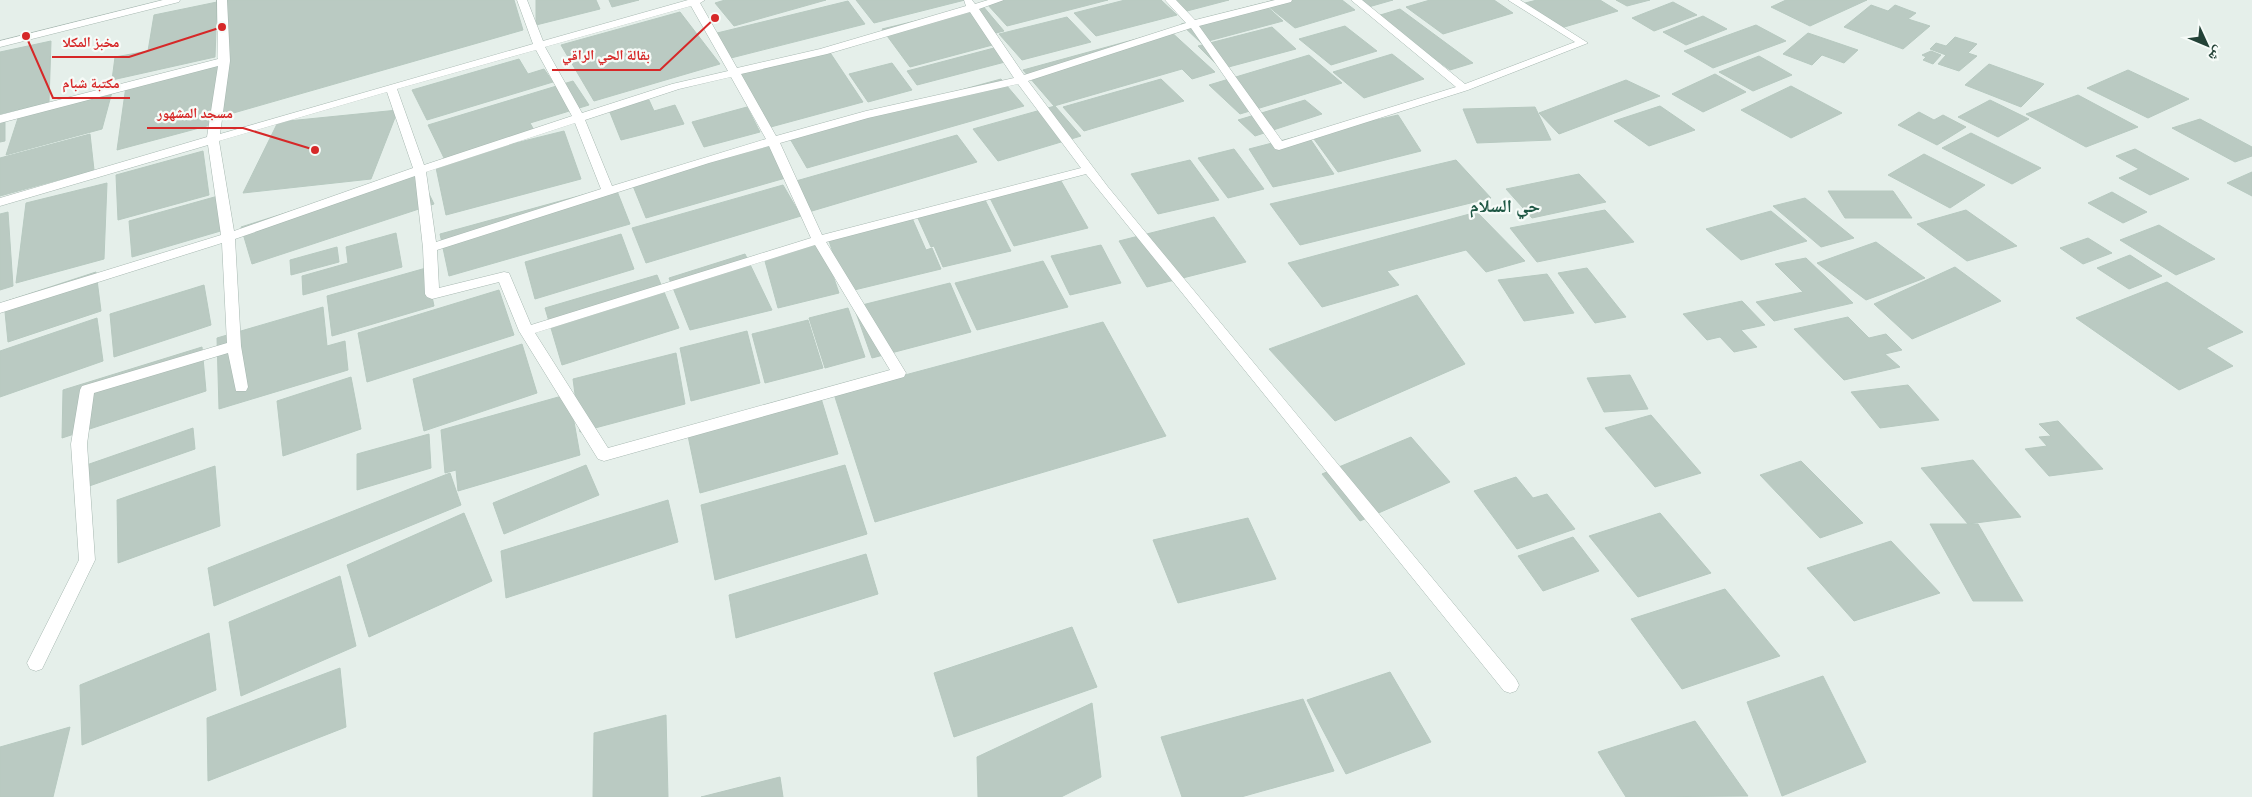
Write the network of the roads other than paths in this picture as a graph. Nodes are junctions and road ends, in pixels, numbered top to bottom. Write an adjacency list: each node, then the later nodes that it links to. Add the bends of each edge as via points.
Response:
1 (175, 0): 12 (street)
2 (222, 0): 14 (street)
3 (522, 0): 13 (street)
4 (999, 0): 10 (street)
5 (1170, 0): 11 (street)
6 (1287, 0): 11 (street)
7 (1356, 0): 18 (street)
8 (1513, 0): 18 (street, via 1583,43)
9 (696, 1): 13 (street); 15 (street)
10 (970, 4): 15 (street, via 823,52); 16 (street)
11 (1193, 24): 16 (street); 18 (street, via 1279,146)
12 (0, 44)
13 (538, 46): 17 (street); 19 (street)
14 (224, 61): 20 (street); 21 (street)
15 (733, 73): 19 (street, via 676,86); 22 (street)
16 (1021, 80): 22 (street, via 866,115); 24 (street)
17 (390, 86): 21 (street); 23 (street)
18 (1464, 88)
19 (579, 118): 23 (street); 25 (street)
20 (0, 119)
21 (213, 140): 26 (street); 27 (street)
22 (773, 141): 25 (street); 28 (street)
23 (420, 170): 27 (street); 29 (street)
24 (1090, 170): 28 (street); 35 (street)
25 (608, 191): 29 (street)
26 (0, 202)
27 (228, 237): 30 (street); 32 (street)
28 (818, 240): 31 (street); 31 (street, via 899,373 604,455)
29 (430, 248): 31 (street, via 432,294 504,276)
30 (0, 308)
31 (526, 331)
32 (234, 346): 33 (street); 34 (street, via 87,390 79,444 87,560)
33 (241, 387)
34 (36, 663)
35 (1510, 685)

